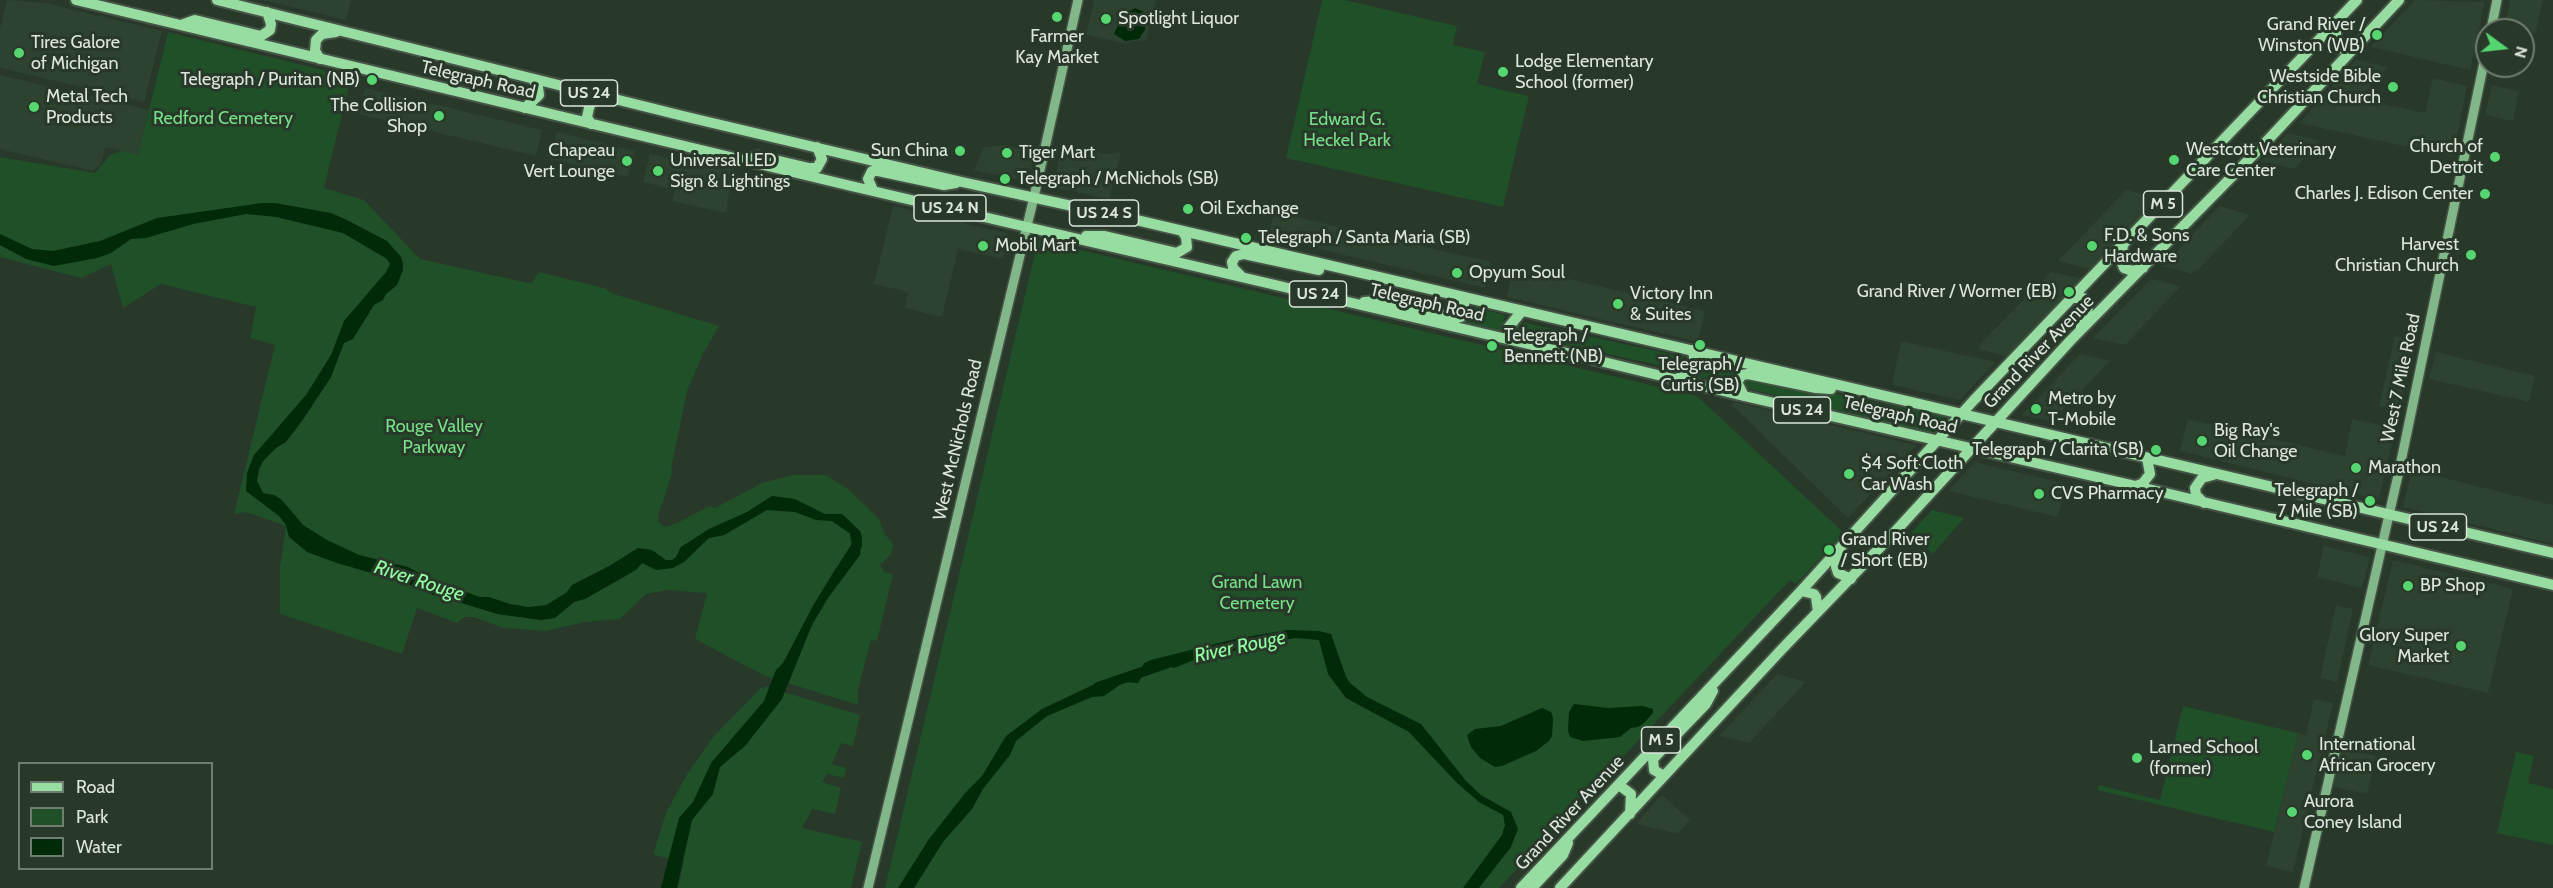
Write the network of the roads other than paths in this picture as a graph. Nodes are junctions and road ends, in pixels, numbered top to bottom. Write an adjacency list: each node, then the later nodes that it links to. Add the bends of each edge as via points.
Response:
1 (217, 0): 7 (main road, Telegraph Road / US 24)
2 (1078, 0): 23 (main road, West McNichols Road)
3 (2357, 0): 9 (main road, Grand River Avenue / M 5)
4 (2399, 0): 12 (main road, Grand River Avenue / M 5)
5 (2497, 0): 8 (main road)
6 (81, 1): 10 (main road, Telegraph Road / US 24)
7 (267, 12): 10 (main road, via 270,30 261,36 195,20); 11 (main road, Telegraph Road / US 24)
8 (2493, 18)
9 (2336, 21): 12 (main road, via 2336,42 2339,48); 27 (main road, Grand River Avenue / M 5)
10 (181, 25): 13 (main road, Telegraph Road / US 24)
11 (345, 32): 13 (main road, via 318,36 314,46); 15 (main road, Telegraph Road / US 24)
12 (2351, 51): 28 (main road, Grand River Avenue / M 5)
13 (320, 59): 17 (main road, Telegraph Road / US 24)
14 (2481, 78): 49 (main road, West 7 Mile Road)
15 (533, 79): 16 (main road, Telegraph Road / US 24); 17 (main road, via 538,95)
16 (601, 96): 18 (main road, via 592,100 589,108 587,117); 19 (main road, Telegraph Road / US 24)
17 (525, 108): 18 (main road, Telegraph Road / US 24)
18 (591, 124): 20 (main road, Telegraph Road / US 24)
19 (817, 147): 20 (main road, via 822,159 817,168 758,156); 21 (main road, Telegraph Road / US 24)
20 (746, 161): 22 (main road, Telegraph Road / US 24)
21 (962, 182): 22 (main road, Telegraph Road, via 944,185 872,171 868,179); 23 (main road, Telegraph Road / US 24 S)
22 (873, 190): 24 (main road, Telegraph Road / US 24 N)
23 (1034, 197): 24 (main road, West McNichols Road); 25 (main road, Telegraph Road / US 24 S)
24 (1026, 227): 26 (main road, Telegraph Road / US 24 N); 64 (main road, West McNichols Road)
25 (1178, 230): 26 (main road, Telegraph Road, via 1186,237 1187,247 1177,253 1104,236); 29 (main road, Telegraph Road / US 24)
26 (1065, 236): 30 (main road, Telegraph Road / US 24)
27 (2123, 245): 28 (main road, via 2124,268); 32 (main road, Grand River Avenue / M 5)
28 (2144, 268): 35 (main road, Grand River Avenue / M 5)
29 (1352, 272): 30 (main road, via 1311,270 1244,254 1232,262); 31 (main road, Telegraph Road / US 24)
30 (1241, 276): 33 (main road, Telegraph Road / US 24)
31 (1464, 298): 33 (main road, via 1464,310 1457,318 1378,301); 34 (main road, Telegraph Road / US 24)
32 (2073, 298): 35 (main road, via 2083,298 2090,304); 41 (main road, Grand River Avenue / M 5)
33 (1354, 303): 36 (main road, Telegraph Road / US 24)
34 (1522, 311): 36 (main road, via 1508,328); 37 (main road, Telegraph Road / US 24)
35 (2081, 330): 42 (main road, Grand River Avenue / M 5)
36 (1512, 340): 38 (main road, Telegraph Road / US 24)
37 (1693, 350): 38 (main road, via 1692,370); 39 (main road, Telegraph Road / US 24)
38 (1677, 379): 40 (main road, Telegraph Road / US 24)
39 (1855, 390): 40 (main road, via 1816,388 1748,374 1737,382); 41 (main road, Telegraph Road / US 24)
40 (1744, 396): 43 (main road, Telegraph Road / US 24)
41 (1962, 414): 42 (main road, Telegraph Road / US 24); 43 (main road, Grand River Avenue / M 5)
42 (1995, 422): 44 (main road, Grand River Avenue / M 5); 45 (main road, Telegraph Road / US 24)
43 (1938, 441): 44 (main road, Telegraph Road / US 24); 51 (main road, Grand River Avenue / M 5)
44 (1970, 448): 47 (main road, Telegraph Road / US 24); 55 (main road, Grand River Avenue / M 5)
45 (2147, 458): 46 (main road, Telegraph Road / US 24); 47 (main road, via 2150,474)
46 (2214, 474): 48 (main road, via 2202,478 2195,488); 49 (main road, Telegraph Road / US 24)
47 (2136, 486): 48 (main road, Telegraph Road / US 24)
48 (2204, 503): 50 (main road, Telegraph Road / US 24)
49 (2389, 515): 50 (main road, West 7 Mile Road); 52 (main road, Telegraph Road / US 24)
50 (2382, 545): 53 (main road, Telegraph Road / US 24); 68 (main road, West 7 Mile Road)
51 (1838, 551): 55 (main road, via 1838,573); 57 (main road, Grand River Avenue / M 5)
52 (2553, 553)
53 (2481, 570): 54 (main road, via 2519,571); 56 (main road, Telegraph Road / US 24)
54 (2553, 578)
55 (1851, 579): 58 (main road, Grand River Avenue / M 5)
56 (2553, 585)
57 (1802, 591): 58 (main road, via 1814,594); 59 (main road, Grand River Avenue / M 5)
58 (1818, 612): 60 (main road, Grand River Avenue / M 5)
59 (1720, 677): 60 (main road, via 1706,704 1653,759 1654,770); 61 (main road, Grand River Avenue / M 5)
60 (1664, 776): 62 (main road, Grand River Avenue / M 5)
61 (1619, 785): 62 (main road, via 1631,794); 63 (main road, Grand River Avenue / M 5)
62 (1630, 814): 67 (main road, Grand River Avenue / M 5)
63 (1570, 837): 65 (main road, Grand River Avenue / M 5); 66 (main road, via 1563,855)
64 (868, 888)
65 (1521, 888)
66 (1532, 888)
67 (1560, 888)
68 (2304, 888)

